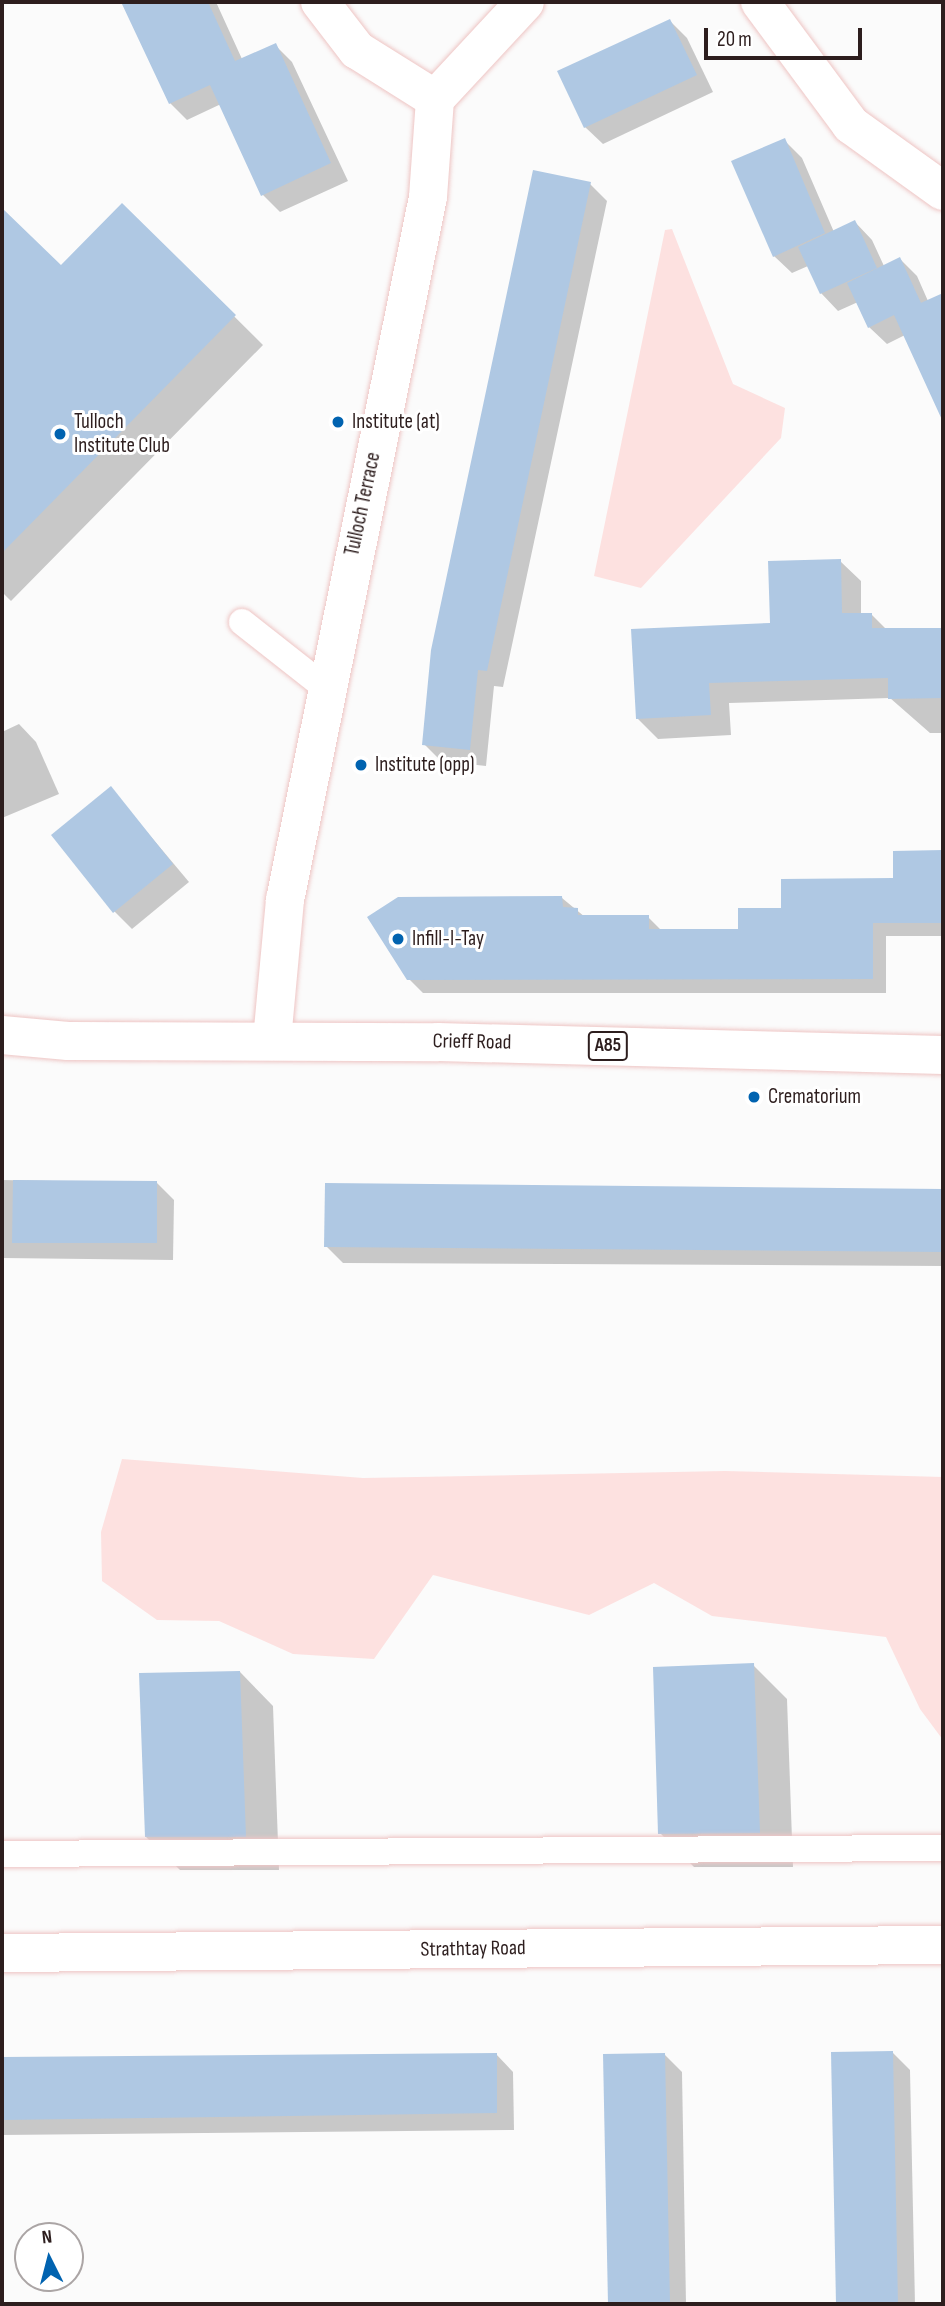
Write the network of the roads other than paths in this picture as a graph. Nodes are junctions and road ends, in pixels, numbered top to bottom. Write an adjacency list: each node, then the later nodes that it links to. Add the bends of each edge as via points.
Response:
1 (320, 2): 4 (street, via 357,50)
2 (525, 2): 4 (street)
3 (760, 2): 5 (street, via 851,125)
4 (435, 99): 7 (street, Tulloch Terrace, via 428,197)
5 (943, 191)
6 (242, 622): 7 (lane)
7 (326, 688): 9 (street, Tulloch Terrace, via 285,900)
8 (2, 1035): 9 (street, Crieff Road / A85, via 68,1041)
9 (272, 1040): 10 (street, Crieff Road / A85)
10 (943, 1055)
11 (943, 1848): 12 (lane)
12 (2, 1854)
13 (943, 1945): 14 (street, Strathtay Road)
14 (2, 1953)

